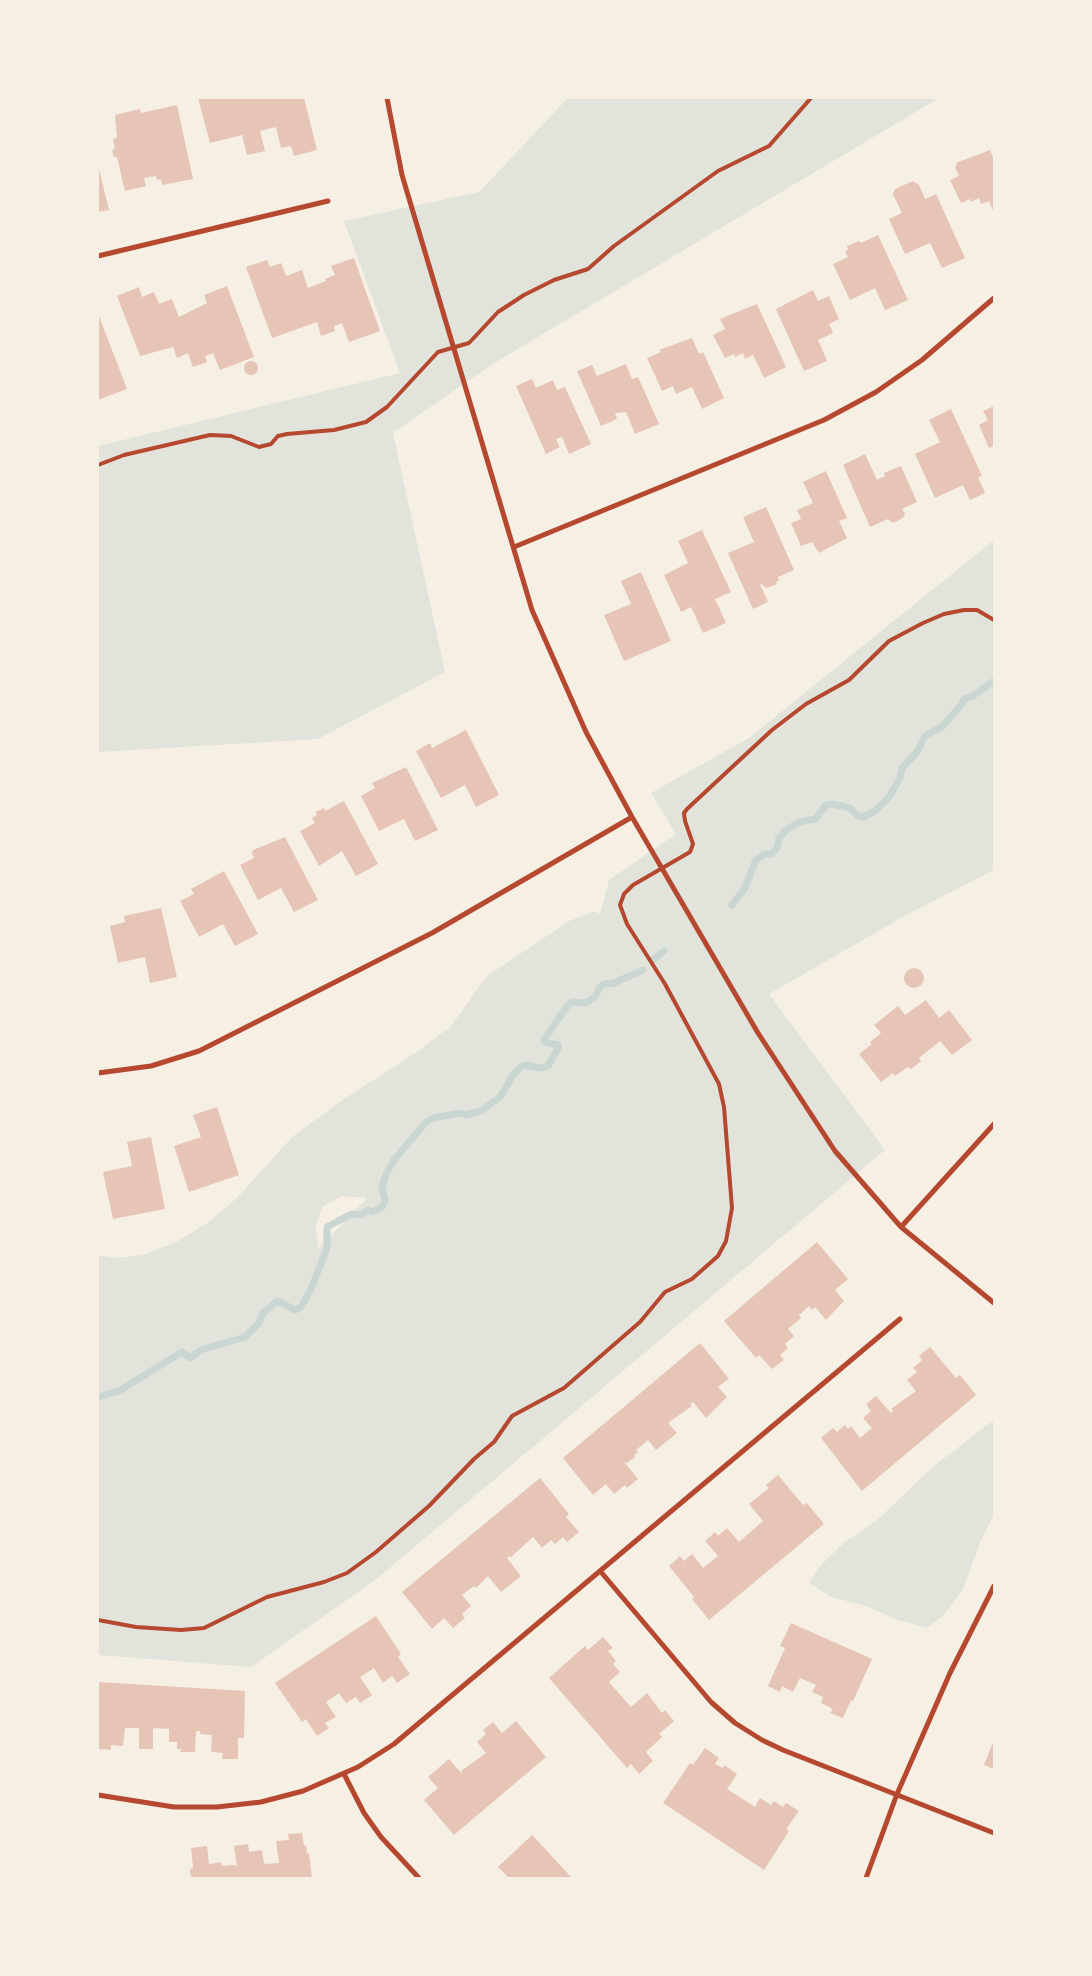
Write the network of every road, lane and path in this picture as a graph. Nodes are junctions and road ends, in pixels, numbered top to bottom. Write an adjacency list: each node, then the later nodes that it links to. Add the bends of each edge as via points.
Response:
1 (387, 98): 6 (street, via 402,175)
2 (811, 98): 6 (lane, via 769,146 718,171 614,246 588,269 554,280 524,295 498,312 469,343)
3 (328, 201): 4 (street)
4 (98, 256)
5 (994, 298): 8 (street, via 922,360 876,392 824,420)
6 (454, 348): 7 (lane, via 438,352 387,407 366,422 354,426 287,434 259,447 232,436 210,435 124,455); 8 (street)
7 (98, 465)
8 (514, 548): 10 (street, via 532,610 559,673 586,732)
9 (994, 620): 11 (lane, via 977,610 964,610 923,622 889,640 849,680 806,704 772,730 687,809 685,821 693,844 690,852)
10 (632, 817): 11 (street); 12 (street, via 432,933 199,1052 151,1066)
11 (664, 868): 14 (street, via 802,1102 835,1151); 19 (lane, via 633,885 624,894 620,906 627,924 665,984 719,1084 724,1107 732,1208 726,1241 718,1256 692,1278 665,1292 640,1322 564,1388 512,1416 494,1442 430,1506 347,1573 267,1597 204,1628 136,1627)
12 (98, 1074)
13 (994, 1124): 14 (street)
14 (901, 1227): 15 (street)
15 (994, 1303)
16 (900, 1320): 17 (street)
17 (601, 1572): 20 (street, via 394,1744); 21 (street, via 710,1702 735,1723 783,1750)
18 (994, 1586): 21 (street, via 950,1673)
19 (98, 1620)
20 (344, 1774): 22 (street, via 303,1791 261,1802 217,1807 174,1807); 24 (street, via 364,1813 381,1837)
21 (897, 1794): 23 (street); 25 (street)
22 (98, 1795)
23 (994, 1833)
24 (419, 1878)
25 (866, 1878)

